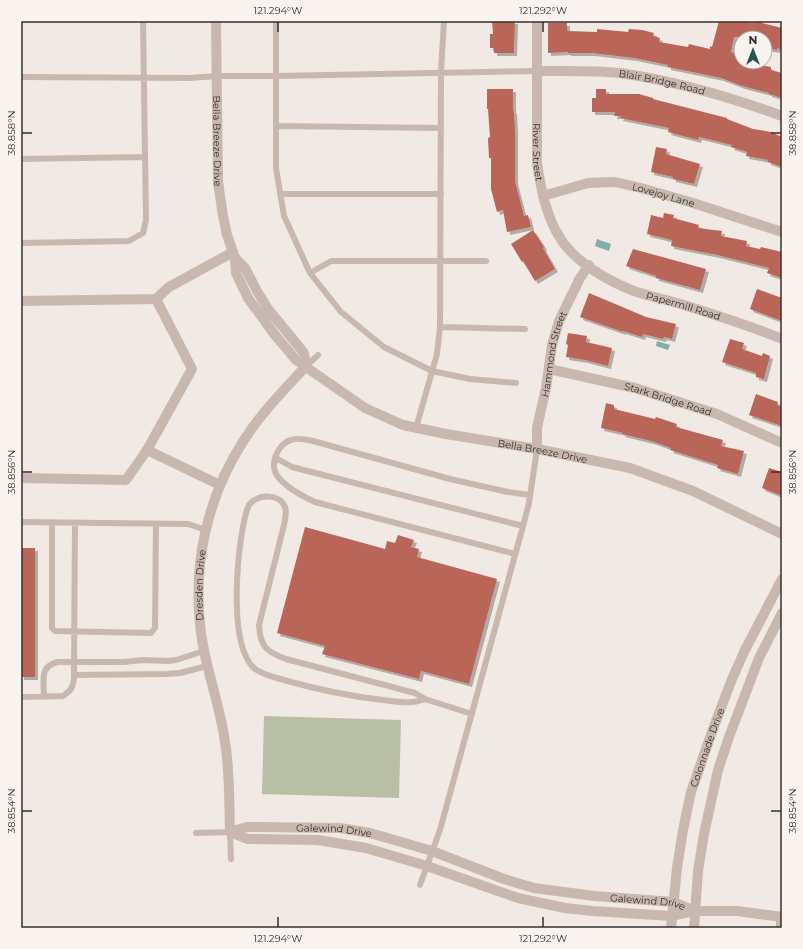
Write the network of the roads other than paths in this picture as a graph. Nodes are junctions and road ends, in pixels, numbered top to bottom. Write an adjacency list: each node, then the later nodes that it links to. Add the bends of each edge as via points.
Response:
1 (143, 21): 11 (lane)
2 (216, 21): 8 (street, Bella Breeze Drive)
3 (276, 21): 9 (lane)
4 (444, 21): 7 (lane)
5 (537, 21): 6 (street, River Street)
6 (537, 71): 7 (lane); 12 (street, Blair Bridge Road, via 618,73 657,79 742,101); 19 (street, River Street, via 537,163)
7 (441, 72): 9 (lane); 14 (lane)
8 (217, 76): 9 (lane); 11 (lane); 22 (street, Bella Breeze Drive, via 218,182 227,236)
9 (276, 76): 13 (lane)
10 (21, 77): 11 (lane)
11 (143, 77): 15 (lane)
12 (782, 116)
13 (276, 126): 14 (lane); 17 (lane, via 276,168)
14 (441, 128): 18 (lane)
15 (145, 157): 16 (lane); 21 (lane, via 146,220 143,234 129,241)
16 (21, 159)
17 (280, 194): 18 (lane); 26 (lane, via 284,216)
18 (441, 194): 23 (lane)
19 (543, 196): 20 (street, Lovejoy Lane, via 588,184 615,182 690,202); 25 (street, River Street, via 560,238)
20 (782, 232)
21 (21, 243)
22 (234, 255): 27 (street, via 169,287); 33 (street, Bella Breeze Drive, via 245,268 268,309 304,353)
23 (441, 261): 24 (lane); 26 (lane, via 330,261); 29 (lane)
24 (486, 261)
25 (589, 266): 31 (street, Papermill Road, via 634,291 730,319); 34 (street, Hammond Street, via 580,278 559,321)
26 (310, 273): 35 (lane, via 341,312 365,332 384,347)
27 (156, 298): 28 (street); 40 (street, via 192,369)
28 (21, 301)
29 (440, 327): 30 (lane); 35 (lane)
30 (525, 329)
31 (782, 339)
32 (318, 355): 33 (lane)
33 (306, 366): 37 (street, Bella Breeze Drive, via 365,408); 43 (street, Dresden Drive, via 262,414 244,440)
34 (549, 369): 38 (street, Stark Bridge Road, via 635,388 717,414); 39 (street, Hammond Street, via 537,428)
35 (432, 371): 36 (lane, via 470,379); 37 (lane)
36 (516, 383)
37 (416, 428): 39 (street, Bella Breeze Drive)
38 (782, 443)
39 (537, 449): 44 (lane); 51 (street, Bella Breeze Drive, via 630,468 693,491)
40 (147, 450): 42 (street, via 126,480); 43 (street)
41 (276, 458): 44 (lane, via 283,444 297,438 450,479); 49 (lane, via 292,467); 52 (lane, via 275,471 278,478 315,502)
42 (21, 478)
43 (220, 485): 50 (street, Dresden Drive)
44 (530, 495): 49 (lane)
45 (21, 522): 46 (lane)
46 (52, 523): 47 (lane); 55 (lane, via 52,628 55,631)
47 (75, 523): 48 (lane); 55 (lane)
48 (156, 524): 50 (lane, via 188,524); 55 (lane, via 154,628 151,633)
49 (523, 526): 52 (lane)
50 (206, 530): 56 (street, Dresden Drive, via 201,553 198,592)
51 (782, 534)
52 (515, 554): 63 (lane)
53 (782, 579): 70 (street, Colonnade Drive, via 732,679 699,765 683,830)
54 (782, 613): 71 (street, Colonnade Drive, via 759,658 718,770 704,834)
55 (74, 631): 57 (lane)
56 (204, 651): 57 (lane, via 172,661); 58 (street, Dresden Drive)
57 (74, 662): 59 (lane); 61 (lane, via 58,662 48,666 44,674)
58 (207, 666): 59 (lane, via 167,674); 64 (street, Dresden Drive, via 225,742)
59 (74, 675): 61 (lane, via 72,688 68,693 63,696)
60 (21, 697): 61 (lane)
61 (44, 697)
62 (425, 699): 62 (lane, via 401,688 286,659 267,650 259,634 259,625 284,525 285,508 282,502 271,497 263,497 249,505 245,516 237,576 237,609 239,636 252,666 259,672 273,677 344,695 403,702); 63 (lane)
63 (472, 714): 66 (lane)
64 (230, 832): 65 (lane); 66 (street, Galewind Drive, via 247,827 340,828 370,833); 67 (lane); 68 (street, Galewind Drive, via 248,839 318,840 341,843)
65 (196, 833)
66 (432, 851): 68 (lane); 70 (street, Galewind Drive, via 534,888)
67 (231, 859)
68 (427, 866): 69 (lane); 72 (street, Galewind Drive, via 531,902 593,911)
69 (420, 884)
70 (673, 902): 71 (street, Galewind Drive); 72 (street, Colonnade Drive)
71 (695, 911): 72 (street, Galewind Drive); 73 (street, via 737,911); 75 (street, Colonnade Drive)
72 (671, 916): 74 (street, Colonnade Drive)
73 (781, 917): 76 (lane)
74 (671, 928)
75 (694, 928)
76 (779, 928)

